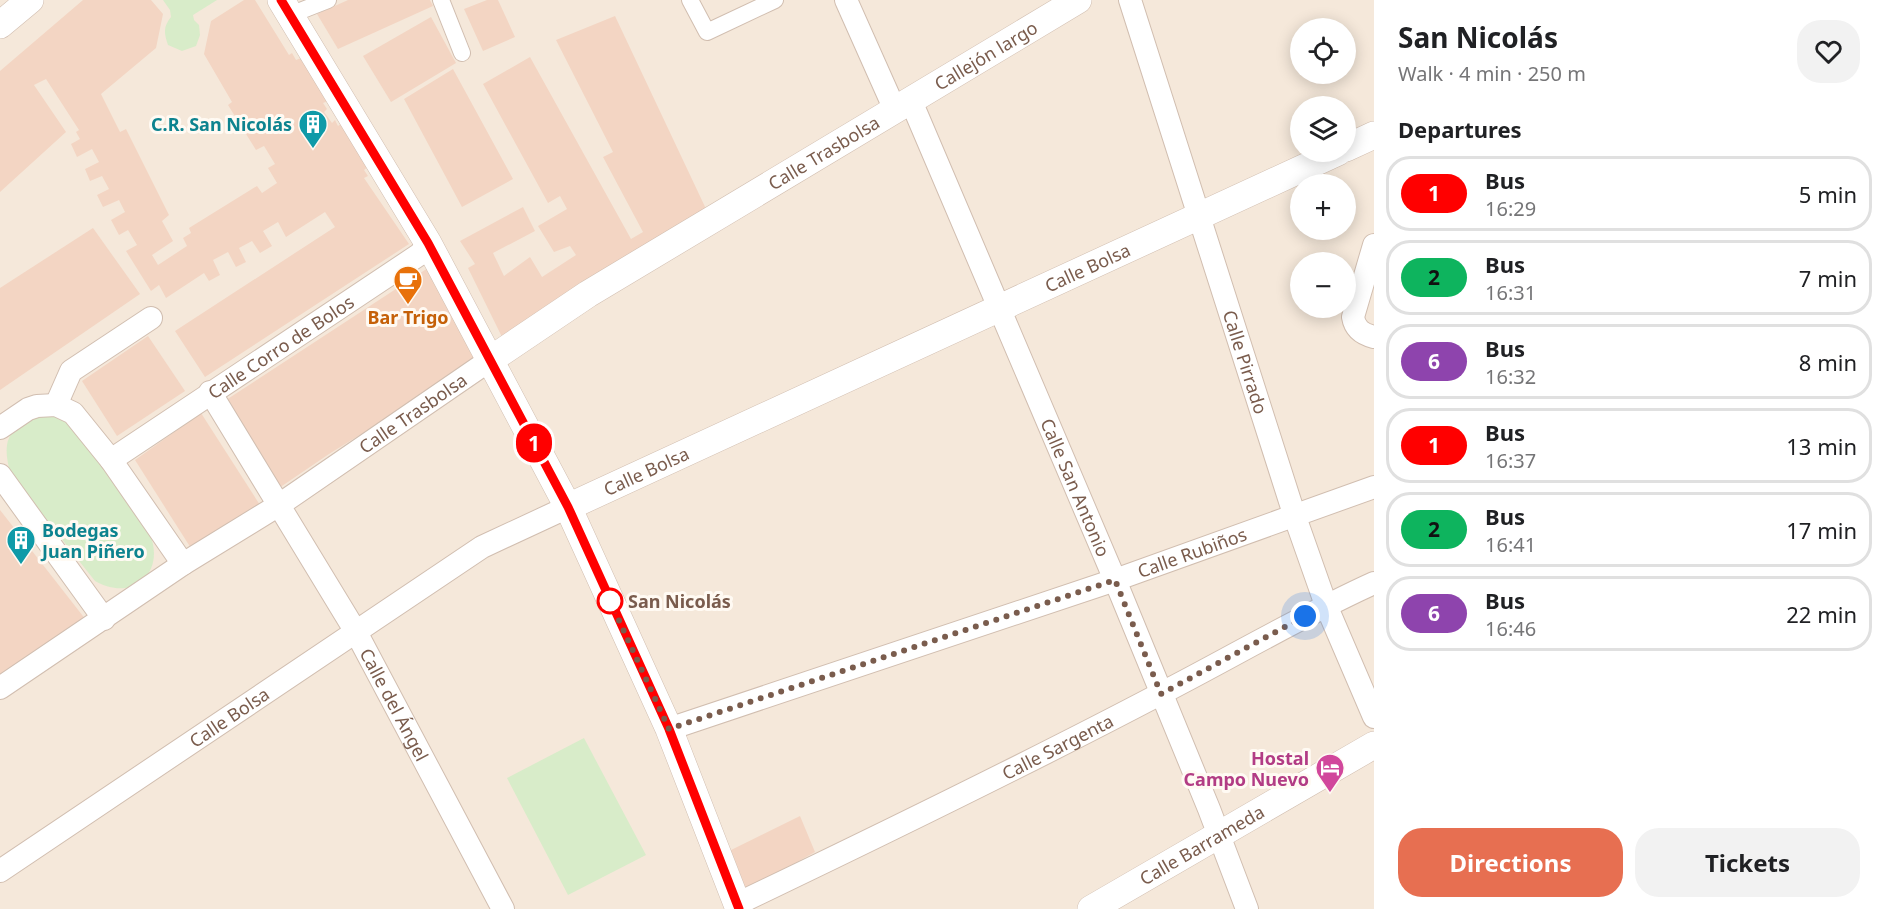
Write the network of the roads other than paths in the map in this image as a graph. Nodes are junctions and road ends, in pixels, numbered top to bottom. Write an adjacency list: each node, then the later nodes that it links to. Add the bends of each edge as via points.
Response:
1 (30, 0): 10 (street)
2 (328, 0): 9 (street)
3 (441, 0): 11 (street)
4 (690, 0): 5 (street, via 707,32)
5 (775, 0)
6 (846, 0): 12 (street, Calle San Antonio)
7 (1078, 0): 12 (street, Callejón largo)
8 (1130, 0): 16 (street, Calle Pirrado)
9 (285, 8): 17 (street)
10 (0, 25)
11 (462, 53)
12 (903, 106): 19 (street, Calle San Antonio); 22 (street, Calle Trasbolsa, via 588,294)
13 (1374, 135): 14 (street)
14 (1356, 143)
15 (1316, 162): 16 (street, Calle Bolsa)
16 (1199, 215): 19 (street, Calle Bolsa); 31 (street, Calle Pirrado)
17 (428, 243): 22 (street); 23 (street, Calle Corro de Bolos, via 420,254)
18 (1374, 245): 21 (street, via 1353,318 1355,326)
19 (999, 310): 30 (street, Calle Bolsa); 33 (street, Calle San Antonio)
20 (151, 318): 24 (street, via 71,371)
21 (1374, 337)
22 (490, 360): 29 (street, Calle Trasbolsa); 30 (street)
23 (210, 392): 26 (street); 29 (street, Calle Corro de Bolos)
24 (56, 405): 25 (street, via 28,409); 26 (street, via 80,419)
25 (0, 428)
26 (111, 460): 32 (street)
27 (0, 475): 36 (street)
28 (1374, 488): 31 (street, Calle Rubiños)
29 (279, 505): 32 (street, Calle Trasbolsa); 37 (street, Calle del Ángel)
30 (568, 507): 37 (street, Calle Bolsa, via 482,547); 41 (street)
31 (1295, 517): 33 (street, Calle Rubiños); 35 (street, Calle Pirrado)
32 (183, 564): 36 (street, Calle Trasbolsa)
33 (1115, 580): 39 (street, Calle San Antonio); 41 (street, Calle Rubiños)
34 (1374, 583): 35 (street, Calle Sargenta)
35 (1326, 605): 39 (street, Calle Sargenta); 40 (street, Calle Pirrado)
36 (104, 619): 38 (street, Calle Trasbolsa)
37 (356, 632): 44 (street, Calle Bolsa); 46 (street, Calle del Ángel)
38 (0, 688)
39 (1161, 694): 43 (street, Calle San Antonio); 45 (street, Calle Sargenta)
40 (1374, 717)
41 (669, 729): 45 (street)
42 (1374, 745): 43 (street, Calle Barrameda)
43 (1218, 836): 47 (street, Calle Barrameda); 48 (street, Calle San Antonio)
44 (0, 871)
45 (738, 907)
46 (503, 909)
47 (1091, 909)
48 (1247, 909)

